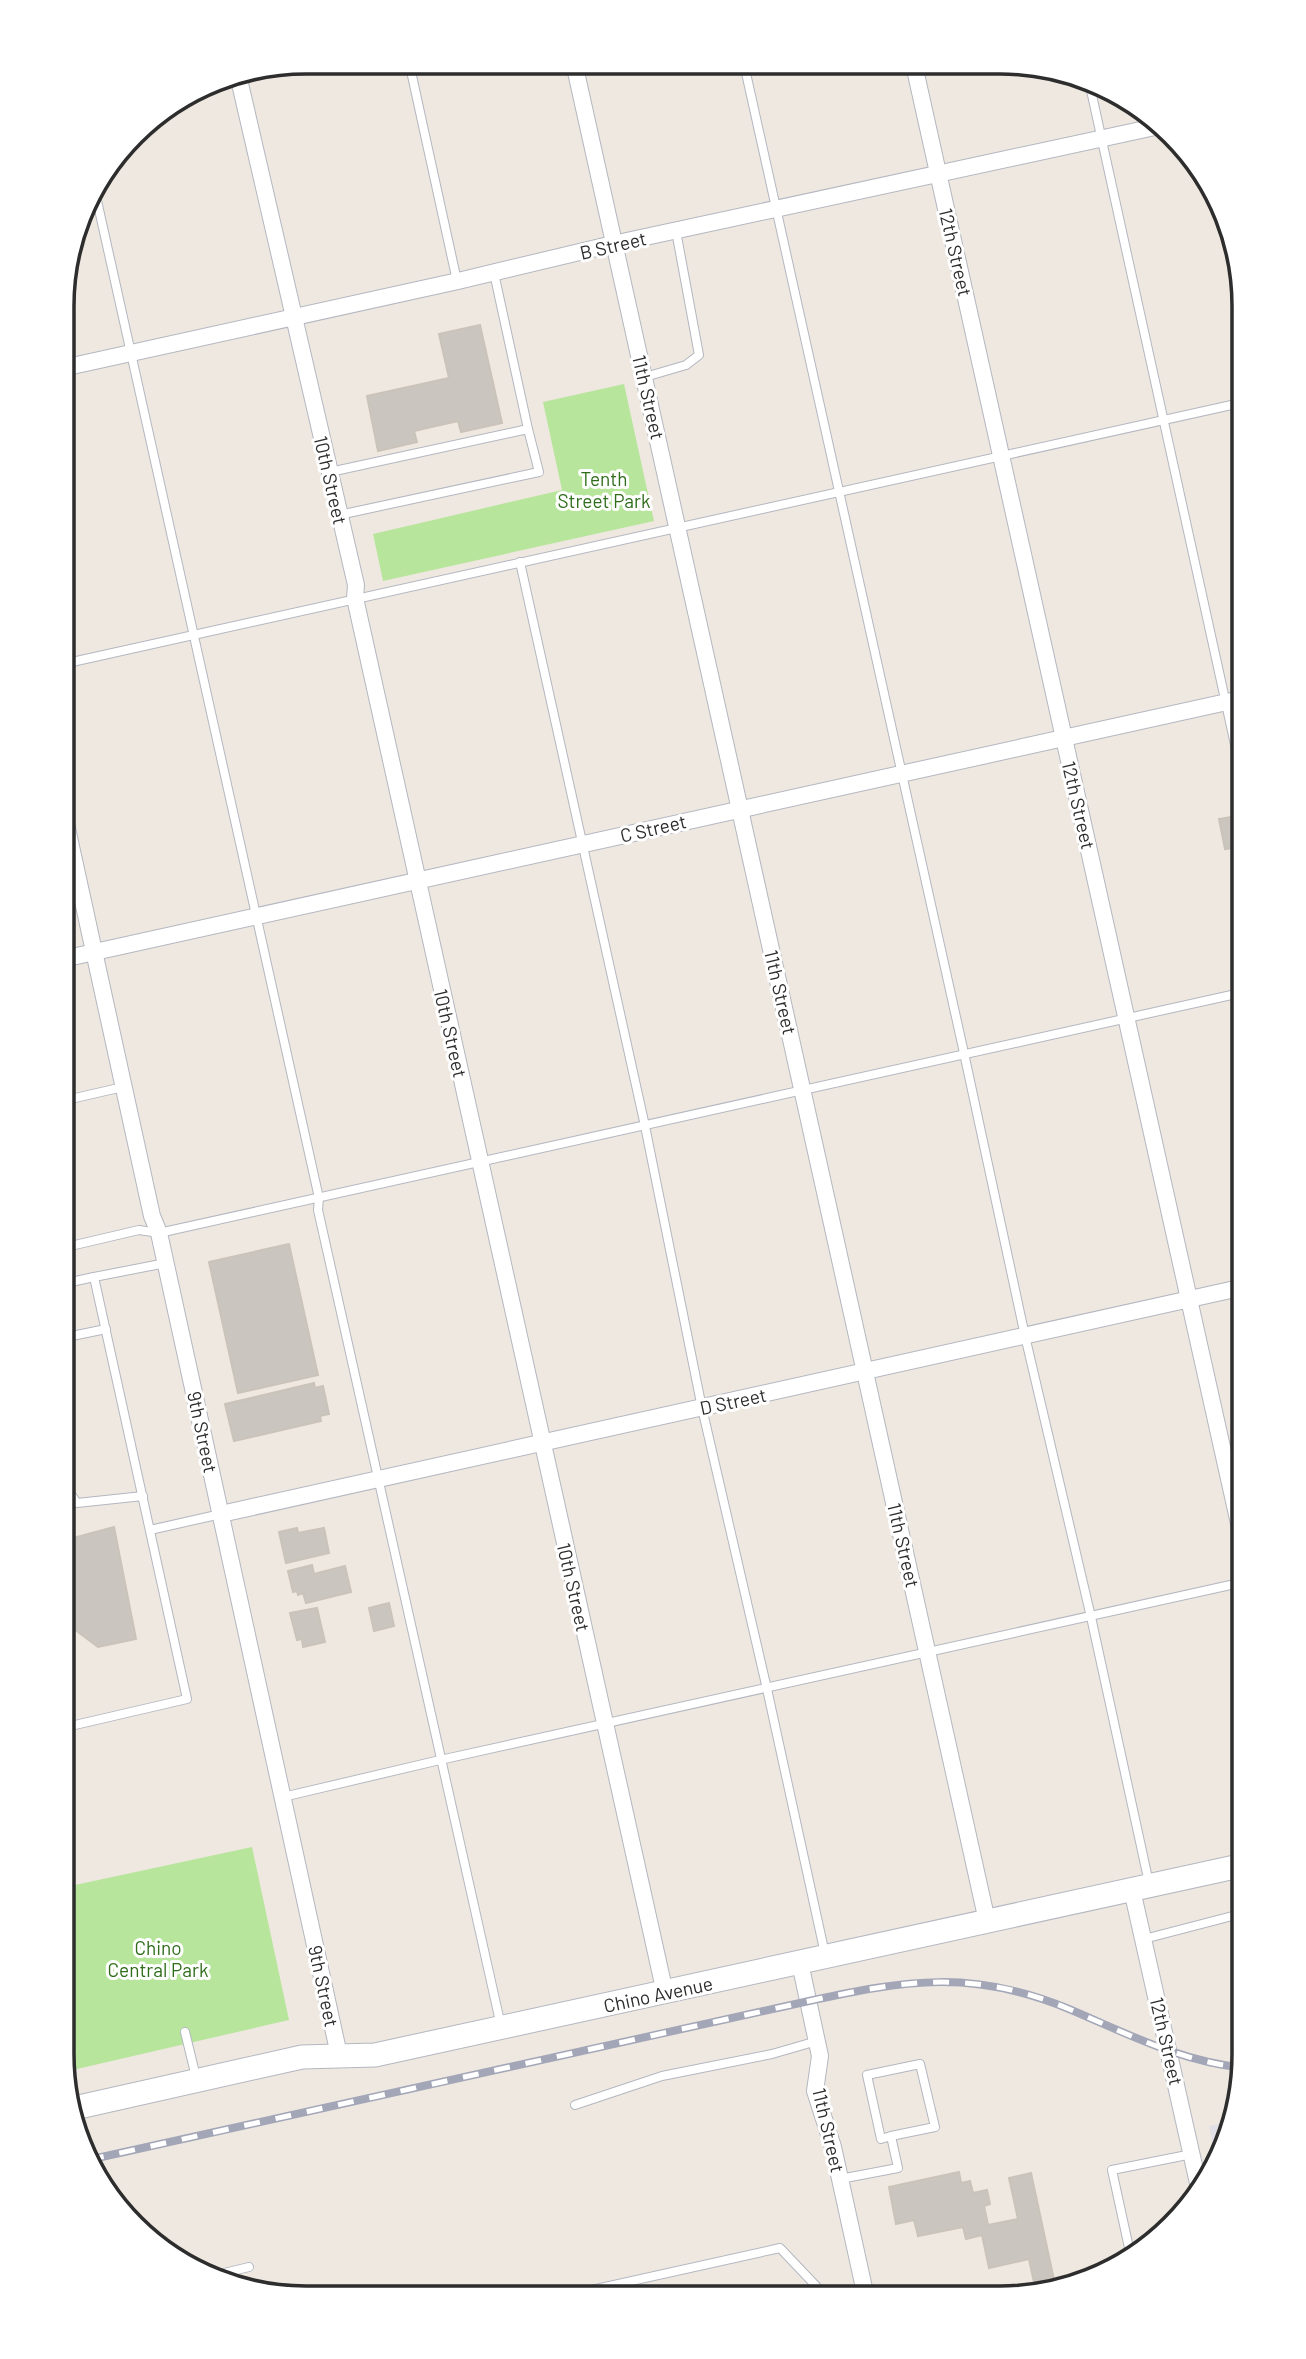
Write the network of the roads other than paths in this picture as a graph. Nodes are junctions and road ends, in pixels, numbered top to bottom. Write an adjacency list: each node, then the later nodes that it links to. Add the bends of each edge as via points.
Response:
1 (412, 74): 15 (lane)
2 (576, 74): 13 (street, 11th Street)
3 (746, 74): 11 (lane)
4 (916, 74): 9 (street, 12th Street)
5 (240, 84): 16 (street, 10th Street)
6 (1091, 92): 8 (lane)
7 (1150, 128): 8 (street, B Street)
8 (1102, 139): 9 (street, B Street); 21 (lane)
9 (939, 174): 11 (street, B Street); 23 (street, 12th Street)
10 (97, 202): 17 (lane)
11 (777, 210): 12 (street, B Street); 25 (lane)
12 (676, 231): 13 (street, B Street); 19 (lane, via 699,355 686,365)
13 (613, 244): 14 (street, B Street); 19 (street, 11th Street)
14 (494, 273): 15 (street, B Street); 22 (lane)
15 (457, 281): 16 (street, B Street)
16 (294, 316): 17 (street, B Street); 24 (street, 10th Street)
17 (130, 354): 18 (street, B Street); 30 (lane)
18 (74, 366)
19 (645, 377): 27 (street, 11th Street)
20 (1232, 405): 21 (lane)
21 (1163, 421): 23 (lane); 33 (lane)
22 (528, 429): 24 (lane); 26 (lane, via 539,472)
23 (1002, 455): 25 (lane); 35 (street, 12th Street)
24 (330, 472): 26 (street, 10th Street)
25 (840, 491): 27 (lane); 36 (lane)
26 (339, 515): 29 (street, 10th Street)
27 (677, 527): 28 (lane); 37 (street, 11th Street)
28 (520, 562): 29 (lane); 38 (lane)
29 (355, 598): 30 (lane); 40 (street, 10th Street)
30 (194, 634): 31 (lane); 41 (lane)
31 (74, 661)
32 (1232, 701): 33 (street, C Street)
33 (1225, 702): 34 (lane); 35 (street, C Street)
34 (1232, 733)
35 (1064, 738): 36 (street, C Street); 45 (street, 12th Street)
36 (902, 773): 37 (street, C Street); 46 (lane)
37 (739, 808): 38 (street, C Street); 48 (street, 11th Street)
38 (583, 843): 40 (street, C Street); 50 (lane)
39 (74, 862): 42 (street, 9th Street)
40 (417, 880): 41 (street, C Street); 51 (street, 10th Street)
41 (255, 917): 42 (street, C Street); 52 (lane)
42 (93, 953): 43 (street, C Street); 47 (street, 9th Street)
43 (74, 957)
44 (1232, 995): 45 (lane)
45 (1127, 1018): 46 (lane); 59 (street, 12th Street)
46 (964, 1053): 48 (lane); 62 (lane)
47 (123, 1087): 49 (lane); 53 (street, 9th Street)
48 (802, 1088): 50 (lane); 63 (street, 11th Street)
49 (74, 1098)
50 (645, 1126): 51 (lane); 64 (lane)
51 (480, 1161): 52 (lane); 65 (street, 10th Street)
52 (319, 1198): 53 (lane); 66 (lane, via 318,1210)
53 (159, 1233): 54 (lane, via 139,1230); 55 (street, 9th Street)
54 (74, 1245)
55 (166, 1263): 56 (lane); 70 (street, 9th Street)
56 (94, 1276): 57 (lane); 60 (lane)
57 (74, 1281)
58 (1232, 1290): 59 (street, D Street)
59 (1189, 1299): 62 (street, D Street); 67 (street, 12th Street)
60 (106, 1329): 61 (lane); 68 (lane)
61 (74, 1336)
62 (1025, 1336): 63 (street, D Street); 73 (lane)
63 (865, 1372): 64 (street, D Street); 74 (street, 11th Street)
64 (702, 1408): 65 (street, D Street); 75 (lane)
65 (541, 1442): 66 (street, D Street); 76 (street, 10th Street)
66 (380, 1479): 70 (street, D Street); 78 (lane)
67 (1232, 1492)
68 (143, 1496): 69 (lane, via 77,1503); 71 (lane)
69 (74, 1499)
70 (220, 1514): 71 (lane); 79 (street, 9th Street)
71 (150, 1530): 77 (lane, via 187,1699)
72 (1232, 1584): 73 (lane)
73 (1091, 1617): 74 (lane); 81 (lane)
74 (928, 1651): 75 (lane); 83 (street, 11th Street)
75 (767, 1689): 76 (lane); 85 (lane)
76 (604, 1724): 78 (lane); 87 (street, 10th Street)
77 (74, 1725)
78 (440, 1760): 79 (lane); 88 (lane)
79 (283, 1797): 91 (street, 9th Street)
80 (1232, 1868): 81 (main road, Chino Avenue)
81 (1141, 1888): 83 (main road, Chino Avenue); 84 (street, 12th Street)
82 (1232, 1916): 84 (lane)
83 (987, 1921): 85 (main road, Chino Avenue)
84 (1144, 1939): 96 (street, 12th Street)
85 (825, 1957): 86 (main road, Chino Avenue)
86 (800, 1963): 87 (main road, Chino Avenue); 90 (street, 11th Street)
87 (665, 1993): 88 (main road, Chino Avenue)
88 (501, 2029): 91 (main road, Chino Avenue, via 375,2055)
89 (185, 2032): 92 (lane)
90 (817, 2041): 93 (lane, via 662,2076); 98 (street, 11th Street, via 820,2056 815,2091)
91 (339, 2054): 92 (main road, Chino Avenue, via 302,2057)
92 (196, 2080): 94 (main road, Chino Avenue)
93 (575, 2105)
94 (80, 2107)
95 (891, 2136): 95 (lane, via 935,2127 920,2064 867,2075 880,2139); 98 (lane, via 898,2168)
96 (1192, 2154): 97 (street, 12th Street); 99 (lane, via 1112,2170)
97 (1197, 2177)
98 (840, 2179): 104 (street, 11th Street)
99 (1129, 2246)
100 (249, 2267): 101 (lane)
101 (228, 2272)
102 (612, 2286): 103 (lane, via 780,2248)
103 (816, 2286)
104 (864, 2286)

